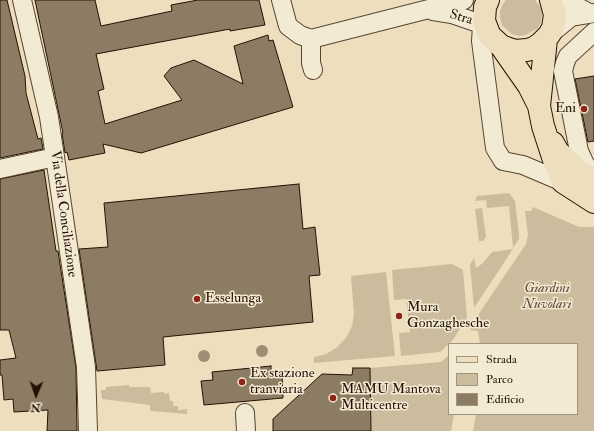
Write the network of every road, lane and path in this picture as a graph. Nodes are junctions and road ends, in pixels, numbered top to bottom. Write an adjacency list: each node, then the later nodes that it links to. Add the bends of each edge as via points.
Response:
1 (22, 0): 14 (street, Via della Conciliazione)
2 (281, 0): 11 (street, via 288,26)
3 (464, 0): 6 (street)
4 (551, 0): 10 (main road, via 555,15 553,28)
5 (565, 0): 7 (street)
6 (426, 10): 8 (street, Stra, via 452,14); 11 (street)
7 (591, 13): 10 (street, via 571,17)
8 (489, 26): 10 (main road, via 515,51 527,50); 13 (main road, via 528,86); 17 (street, via 481,41 495,148 503,161 524,165)
9 (594, 32): 16 (street, via 568,56 563,71 579,151)
10 (548, 37): 13 (main road)
11 (311, 39): 12 (street)
12 (313, 70)
13 (541, 116): 16 (main road, via 558,152 578,170); 17 (main road)
14 (55, 157): 15 (street); 20 (street, Via della Conciliazione, via 86,367)
15 (0, 168)
16 (591, 174)
17 (563, 182): 18 (main road)
18 (594, 202)
19 (245, 413): 21 (street)
20 (88, 431)
21 (246, 431)

